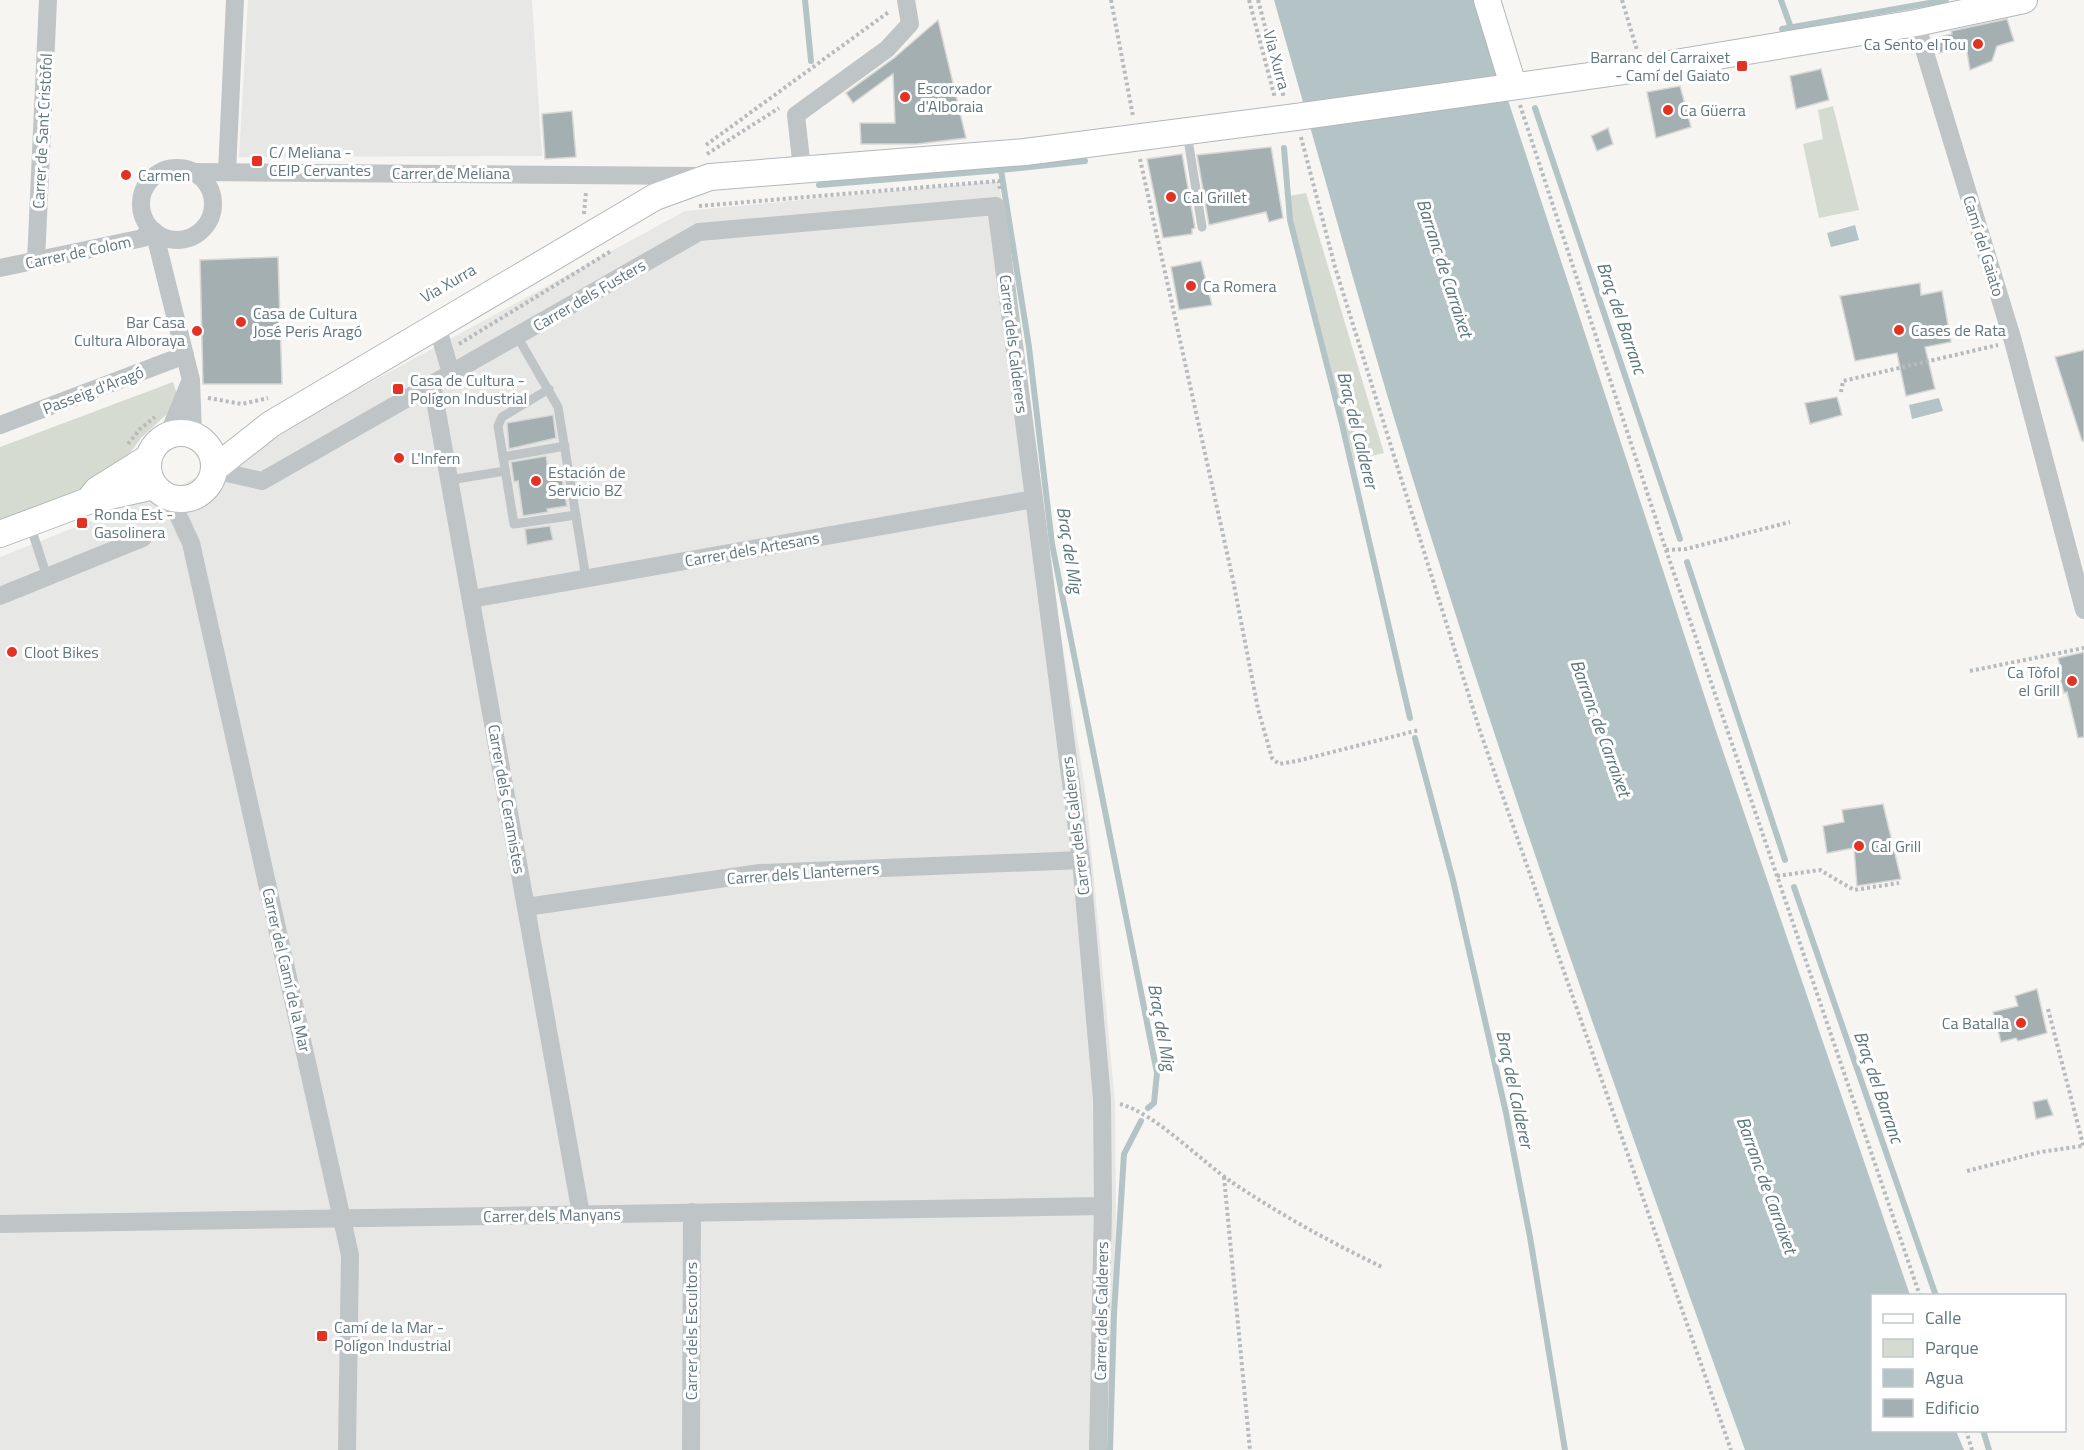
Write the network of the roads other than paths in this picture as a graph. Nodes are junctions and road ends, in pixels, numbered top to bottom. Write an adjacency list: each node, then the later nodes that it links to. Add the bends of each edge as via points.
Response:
1 (48, 0): 17 (street, Carrer de Sant Cristòfol)
2 (235, 0): 12 (street)
3 (1487, 0): 7 (main road)
4 (2024, 0): 6 (main road)
5 (901, 3): 10 (street, via 910,24 887,50 796,115)
6 (1916, 22): 7 (main road, via 1639,69); 45 (street, Camí del Gaiato, via 2013,341)
7 (1509, 81): 8 (main road, via 1294,109)
8 (1187, 131): 10 (main road, via 1025,152); 14 (lane)
9 (707, 166): 10 (main road); 12 (street, Carrer de Meliana, via 593,174); 20 (main road)
10 (802, 169)
11 (192, 172): 12 (street, Carrer de Meliana); 15 (street, via 163,171 146,185 141,208); 16 (street, via 201,178 211,195 210,217 195,235)
12 (227, 172)
13 (998, 200): 21 (street, Carrer dels Fusters, via 699,232); 35 (street, Carrer dels Calderers)
14 (1202, 227)
15 (152, 230): 16 (street); 17 (street, Carrer de Colom, via 143,238); 18 (street)
16 (178, 240): 18 (street)
17 (36, 261): 19 (street, Carrer de Colom)
18 (162, 266): 22 (street)
19 (0, 268)
20 (437, 326): 23 (street); 28 (main road, via 271,424)
21 (517, 336): 23 (street, Carrer dels Fusters); 26 (lane)
22 (185, 355): 25 (street); 27 (street, Passeig d'Aragó)
23 (451, 373): 24 (street, Carrer dels Fusters)
24 (432, 384): 28 (street, Carrer dels Fusters, via 262,480); 33 (street, Carrer dels Ceramistes)
25 (192, 387): 28 (street); 28 (street)
26 (549, 389): 29 (lane, via 558,407); 31 (lane, via 502,417 498,426)
27 (0, 425)
28 (193, 444): 30 (main road, via 156,444); 34 (main road, via 208,487 189,499)
29 (565, 446): 31 (lane); 37 (lane)
30 (137, 453): 34 (main road); 36 (main road)
31 (503, 457): 32 (lane)
32 (506, 471): 33 (lane); 37 (lane, via 514,524)
33 (450, 480): 44 (street, Carrer dels Ceramistes)
34 (162, 492): 36 (main road); 51 (street, Carrer del Camí de la Mar, via 191,543)
35 (1034, 499): 42 (street, Carrer dels Artesans); 46 (street, Carrer dels Calderers)
36 (88, 501): 38 (main road)
37 (576, 515): 42 (lane)
38 (25, 524): 39 (main road); 41 (lane, via 34,537)
39 (0, 534)
40 (144, 538): 41 (street)
41 (47, 577): 43 (street)
42 (586, 578): 44 (street, Carrer dels Artesans)
43 (0, 596)
44 (471, 598): 47 (street, Carrer dels Ceramistes)
45 (2084, 610)
46 (1081, 860): 47 (street, Carrer dels Llanterners, via 760,873); 48 (street, Carrer dels Calderers, via 1102,1099)
47 (526, 907): 50 (street, Carrer dels Ceramistes)
48 (1103, 1206): 49 (street, Carrer dels Manyans); 55 (street, Carrer dels Calderers)
49 (692, 1212): 50 (street, Carrer dels Manyans); 54 (street, Carrer dels Escultors)
50 (581, 1214): 51 (street, Carrer dels Manyans)
51 (343, 1218): 52 (street, Carrer dels Manyans); 53 (street, Carrer del Camí de la Mar, via 350,1255)
52 (0, 1224)
53 (347, 1450)
54 (691, 1450)
55 (1098, 1450)

